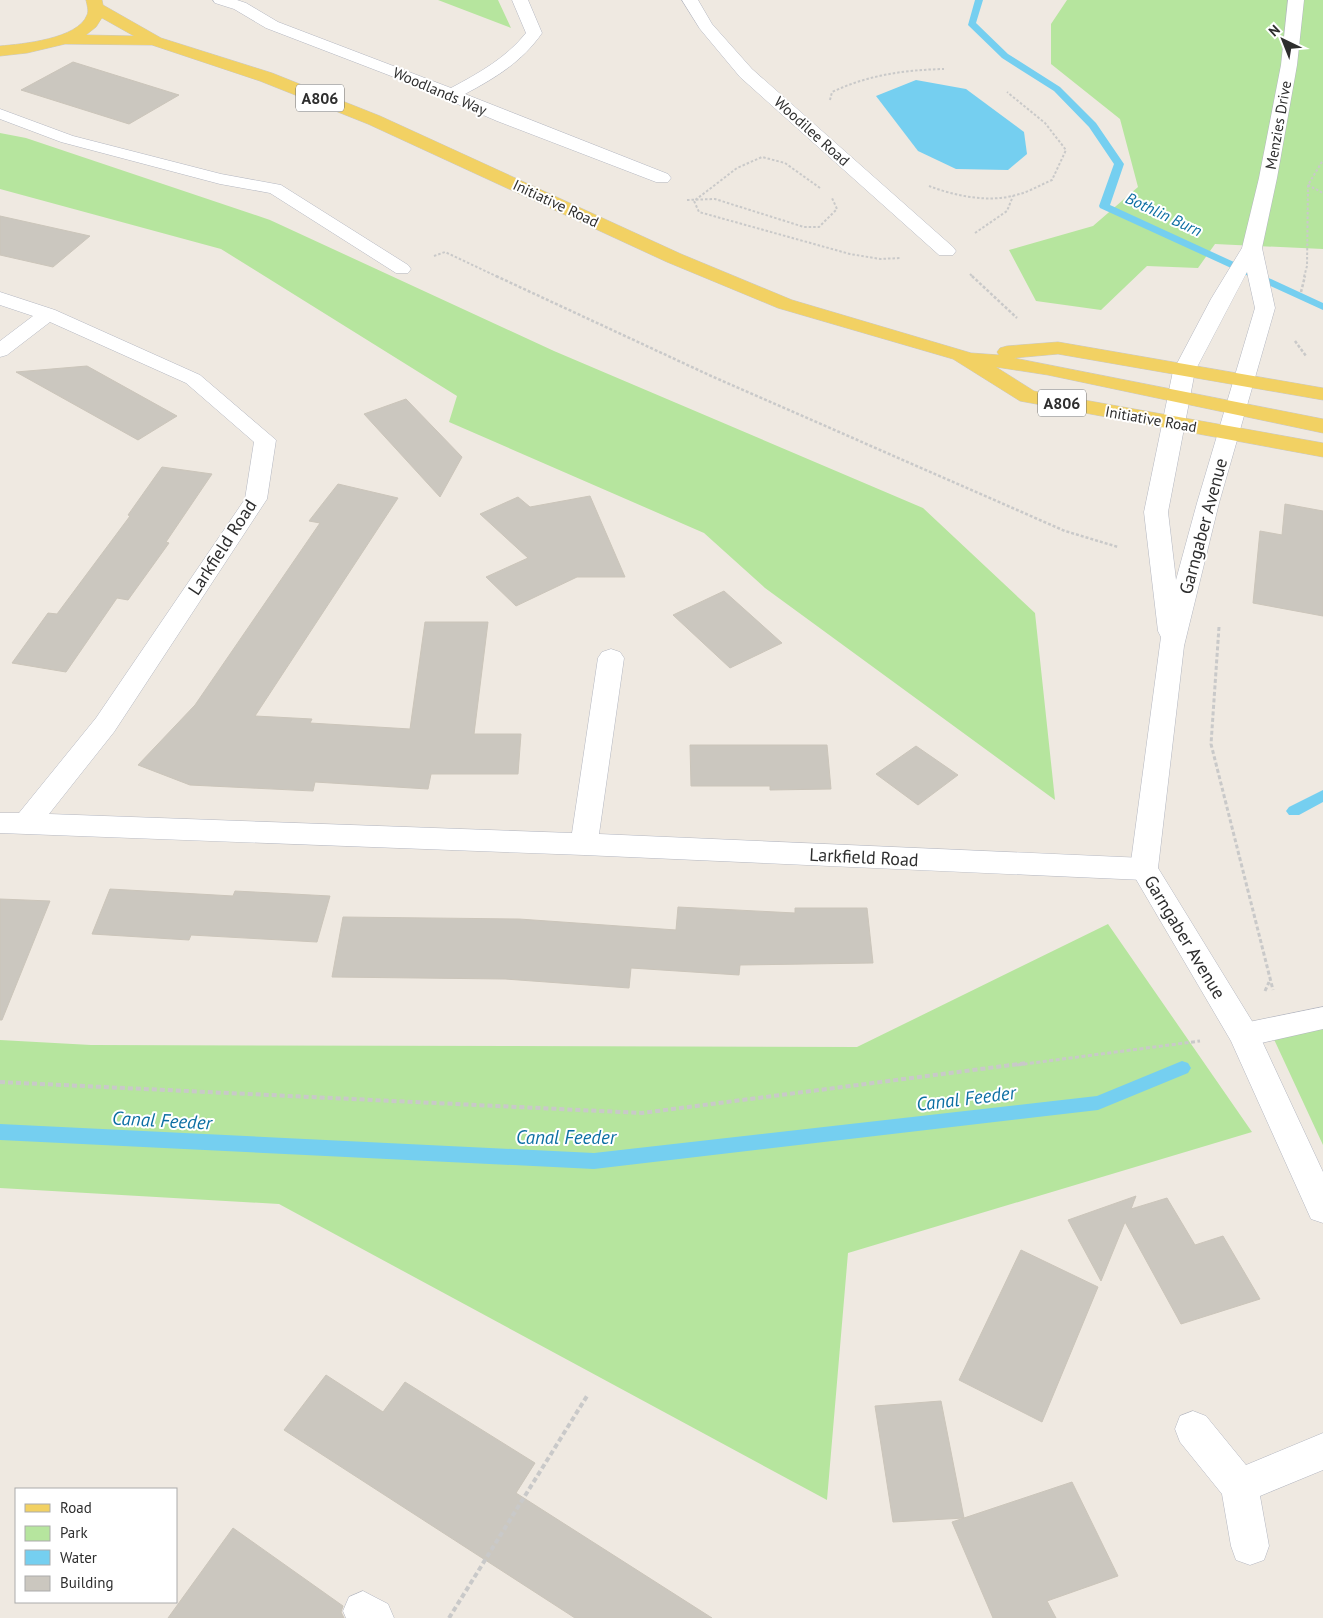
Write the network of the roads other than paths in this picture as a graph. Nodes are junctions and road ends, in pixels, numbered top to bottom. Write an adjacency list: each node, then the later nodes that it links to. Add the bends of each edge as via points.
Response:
1 (221, 0): 9 (street, Woodlands Way, via 240,6 272,25)
2 (520, 0): 9 (street, via 534,33 523,50 504,65)
3 (690, 0): 13 (street, Woodilee Road, via 706,26 746,73)
4 (1296, 0): 12 (street, Menzies Drive, via 1289,65)
5 (96, 5): 6 (main road, via 95,18 88,26); 7 (main road, A806)
6 (63, 39): 7 (main road, A806); 8 (main road, via 42,46)
7 (155, 41): 18 (main road, Initiative Road / A806, via 266,77 374,120 674,258 785,304)
8 (0, 51)
9 (451, 95): 11 (street, Woodlands Way)
10 (0, 114): 14 (lane, via 67,139 274,189)
11 (662, 178)
12 (1253, 245): 19 (street, Menzies Drive, via 1220,299); 20 (street, Menzies Drive, via 1265,308)
13 (946, 251)
14 (402, 269)
15 (0, 298): 16 (street, Larkfield Road)
16 (48, 314): 17 (street); 30 (street, Larkfield Road, via 194,379 264,440 256,499 105,725)
17 (0, 351)
18 (960, 356): 19 (main road, Initiative Road / A806, via 1058,348); 22 (main road, A806); 24 (main road, Initiative Road / A806, via 1028,396)
19 (1184, 371): 20 (main road, Initiative Road / A806); 22 (street, Menzies Drive)
20 (1244, 380): 21 (main road, Initiative Road / A806); 23 (street, Menzies Drive)
21 (1323, 394)
22 (1179, 396): 23 (main road, A806); 24 (street, Garngaber Avenue)
23 (1236, 407): 25 (main road, A806); 26 (street, Garngaber Avenue)
24 (1174, 423): 26 (main road, Initiative Road / A806); 28 (street, Garngaber Avenue, via 1156,512)
25 (1323, 426)
26 (1229, 433): 27 (main road, Initiative Road / A806); 28 (street, Garngaber Avenue)
27 (1323, 450)
28 (1171, 646): 32 (street, Garngaber Avenue)
29 (611, 658): 31 (street)
30 (13, 824): 31 (street, Larkfield Road)
31 (584, 844): 32 (street, Larkfield Road)
32 (1144, 869): 34 (street, Garngaber Avenue)
33 (1323, 1018): 34 (lane)
34 (1244, 1035): 35 (street, Garngaber Avenue)
35 (1323, 1208)
36 (1193, 1429): 38 (street)
37 (1323, 1451): 38 (street)
38 (1239, 1486): 39 (street)
39 (1250, 1546)

